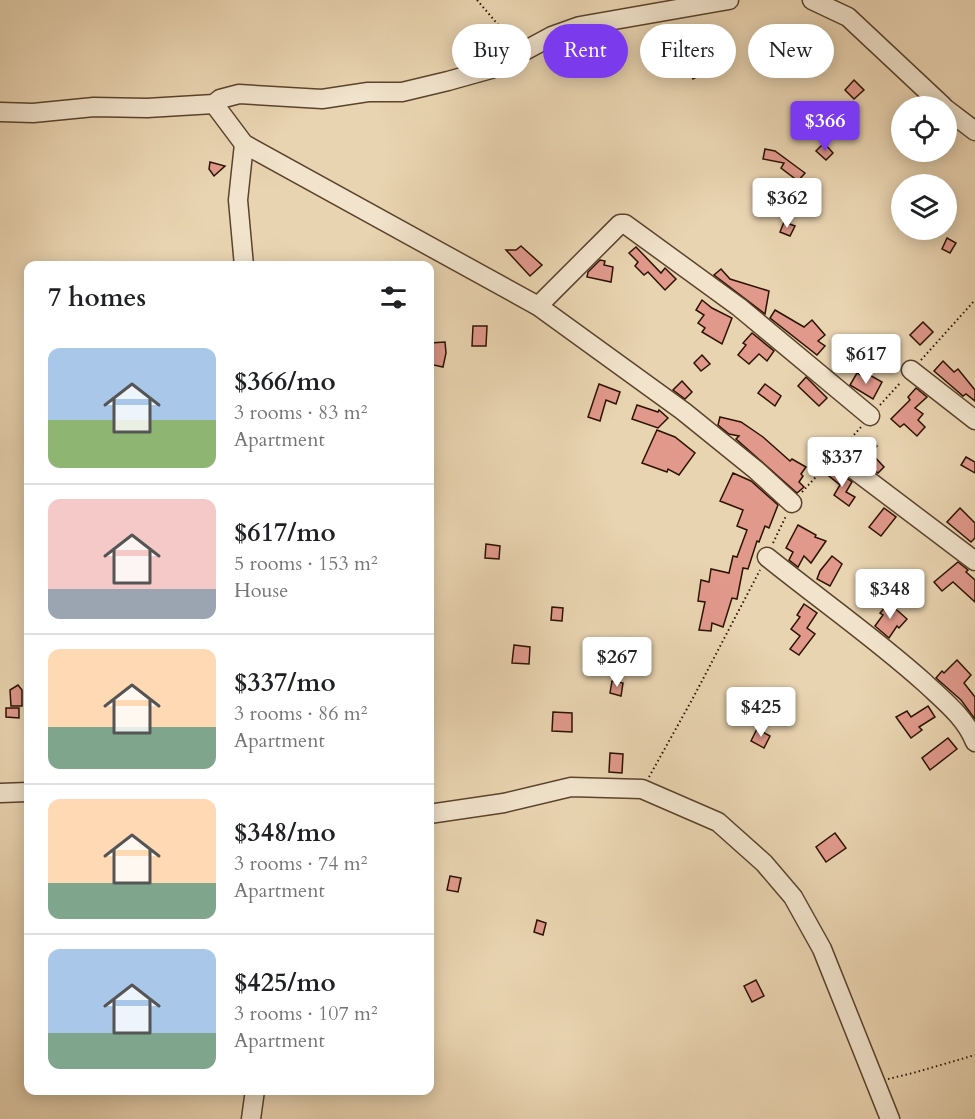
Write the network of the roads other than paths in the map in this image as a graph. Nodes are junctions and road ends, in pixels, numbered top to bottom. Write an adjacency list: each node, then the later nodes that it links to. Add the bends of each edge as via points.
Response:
1 (729, 0): 4 (street, via 580,26 552,36 490,69 402,92 322,99 239,94)
2 (812, 0): 3 (street, via 848,17)
3 (932, 96)
4 (214, 104): 5 (street); 8 (street)
5 (0, 112)
6 (957, 117): 7 (street)
7 (975, 131)
8 (244, 144): 9 (street, via 238,200); 10 (street)
9 (244, 261)
10 (538, 306): 12 (street, via 620,224 625,224 739,307); 15 (street, via 683,411)
11 (911, 370): 13 (street)
12 (870, 416)
13 (975, 420)
14 (836, 456): 17 (street)
15 (792, 503)
16 (767, 556): 18 (street, via 906,666 957,713)
17 (975, 561)
18 (975, 742)
19 (24, 792): 20 (street)
20 (0, 793)
21 (434, 813): 24 (street, via 504,803 571,787 642,789 718,822 764,863 793,897 822,949)
22 (254, 1095): 23 (street)
23 (251, 1119)
24 (890, 1119)

